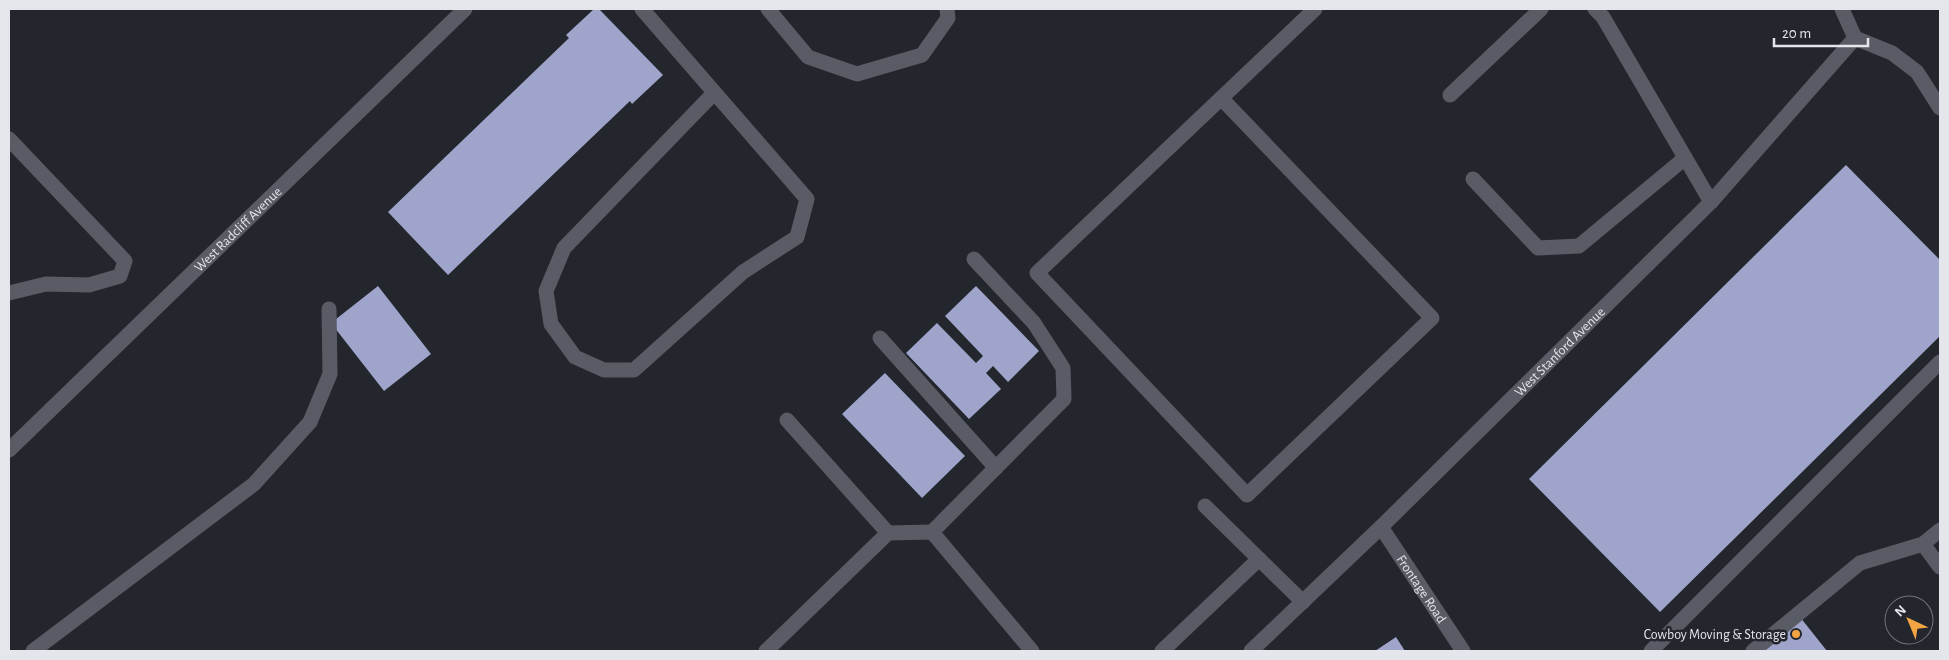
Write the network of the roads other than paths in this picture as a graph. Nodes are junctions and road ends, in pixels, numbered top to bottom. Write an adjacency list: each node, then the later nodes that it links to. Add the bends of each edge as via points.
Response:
1 (465, 9): 24 (street, West Radcliff Avenue)
2 (642, 9): 10 (street)
3 (768, 9): 4 (street, via 808,58 857,74 922,55 948,18)
4 (947, 9)
5 (1315, 9): 12 (street)
6 (1541, 9): 11 (street)
7 (1595, 9): 15 (street, via 1603,17)
8 (1842, 9): 9 (street)
9 (1855, 38): 13 (street, via 1892,52 1918,72); 17 (street, West Stanford Avenue)
10 (714, 92): 10 (street, via 807,199 797,237 743,272 634,370 604,370 575,357 551,324 546,291 564,248)
11 (1450, 95)
12 (1221, 98): 12 (street, via 1037,273 1247,495 1432,318)
13 (1940, 108)
14 (9, 139): 19 (street, via 125,261 120,276 89,285 46,284)
15 (1685, 158): 16 (street, via 1579,246 1538,248); 17 (street)
16 (1473, 179)
17 (1711, 202): 27 (street, West Stanford Avenue)
18 (974, 259): 25 (street, via 1034,323 1063,368 1064,399)
19 (9, 293)
20 (328, 310): 35 (street, via 330,374 310,422 254,484)
21 (880, 338): 25 (street)
22 (1940, 362): 41 (street)
23 (787, 420): 30 (street)
24 (9, 450)
25 (996, 468): 29 (street)
26 (1205, 506): 32 (street)
27 (1381, 527): 34 (street, West Stanford Avenue); 40 (street, Frontage Road)
28 (1940, 530): 31 (street)
29 (932, 532): 30 (street); 37 (street)
30 (888, 533): 36 (street)
31 (1923, 544): 33 (street); 42 (street, via 1860,563)
32 (1259, 560): 34 (street); 38 (street)
33 (1940, 567)
34 (1303, 602): 39 (street, West Stanford Avenue)
35 (33, 651)
36 (766, 651)
37 (1032, 651)
38 (1162, 651)
39 (1253, 651)
40 (1463, 651)
41 (1651, 651)
42 (1753, 651)

